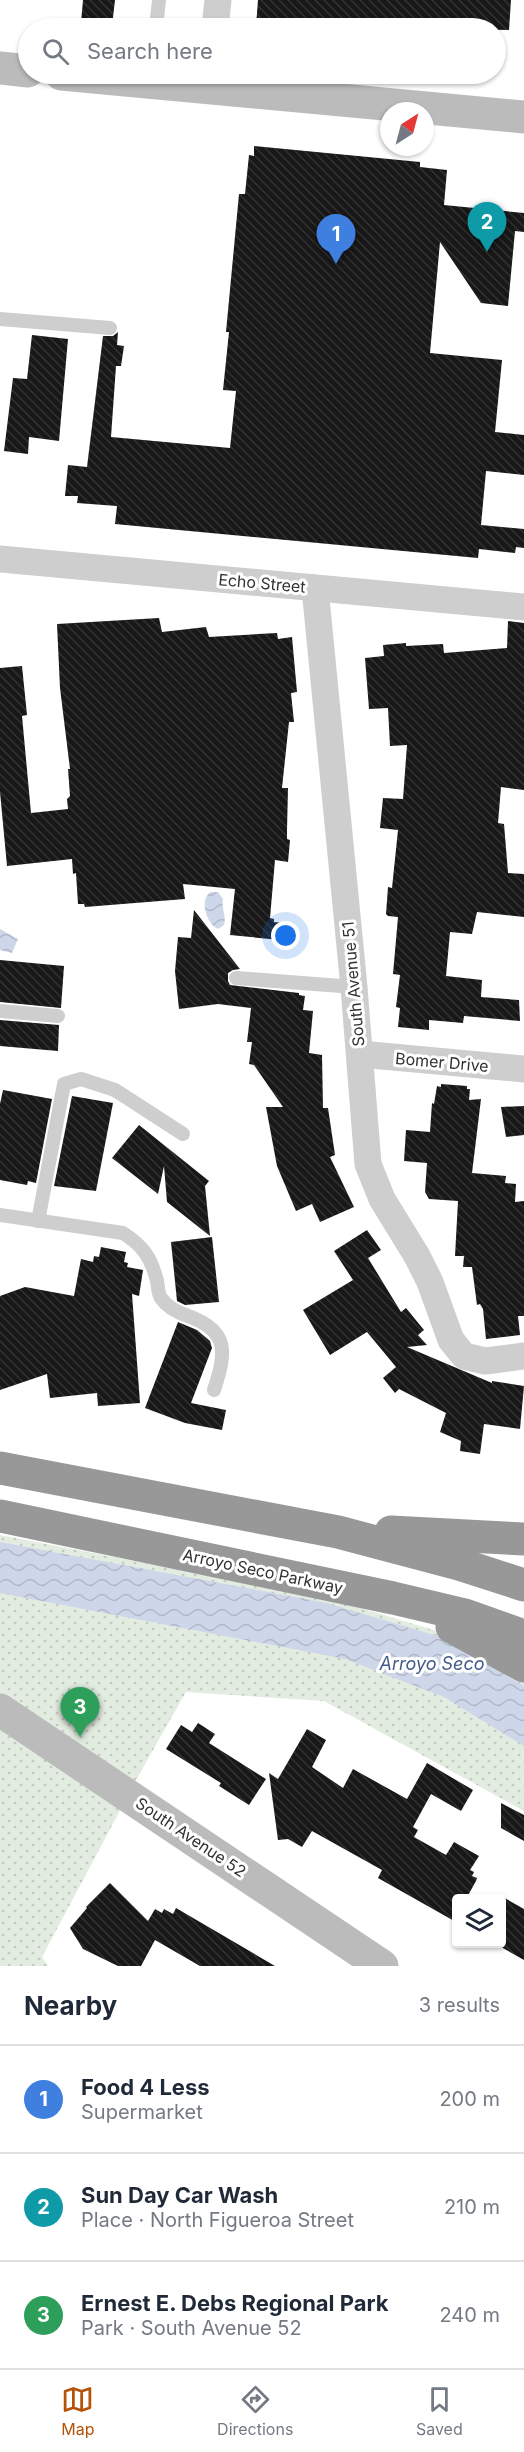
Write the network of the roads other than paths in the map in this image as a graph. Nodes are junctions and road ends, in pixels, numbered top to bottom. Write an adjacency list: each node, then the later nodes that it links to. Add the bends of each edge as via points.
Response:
1 (159, 0): 3 (lane)
2 (218, 0): 4 (street)
3 (157, 18)
4 (216, 18)
5 (0, 68): 6 (main road)
6 (18, 69)
7 (243, 84): 8 (main road)
8 (524, 117)
9 (0, 318): 10 (lane)
10 (110, 328)
11 (0, 559): 12 (street, Echo Street)
12 (315, 588): 13 (street, Echo Street); 15 (street, South Avenue 51)
13 (524, 607)
14 (236, 978): 15 (lane)
15 (354, 987): 18 (street, South Avenue 51)
16 (0, 1011): 17 (lane)
17 (58, 1016)
18 (360, 1054): 19 (street, Bomer Drive); 23 (street, South Avenue 51, via 368,1164 382,1199 430,1282 451,1340 464,1356 485,1361)
19 (524, 1069)
20 (183, 1134): 22 (lane, via 115,1090 81,1079 64,1084)
21 (0, 1215): 22 (lane)
22 (38, 1221): 24 (lane, via 123,1233 140,1244 153,1266 160,1297 179,1313 212,1328 220,1339 224,1352)
23 (524, 1356)
24 (214, 1390)
25 (0, 1468): 27 (highway)
26 (0, 1516): 30 (highway, Arroyo Seco Parkway)
27 (338, 1532): 28 (highway); 29 (highway)
28 (524, 1539)
29 (524, 1585)
30 (393, 1598): 31 (highway, Arroyo Seco Parkway, via 465,1615); 32 (highway)
31 (524, 1636)
32 (524, 1666)
33 (0, 1710): 34 (main road, South Avenue 52)
34 (382, 1966)

